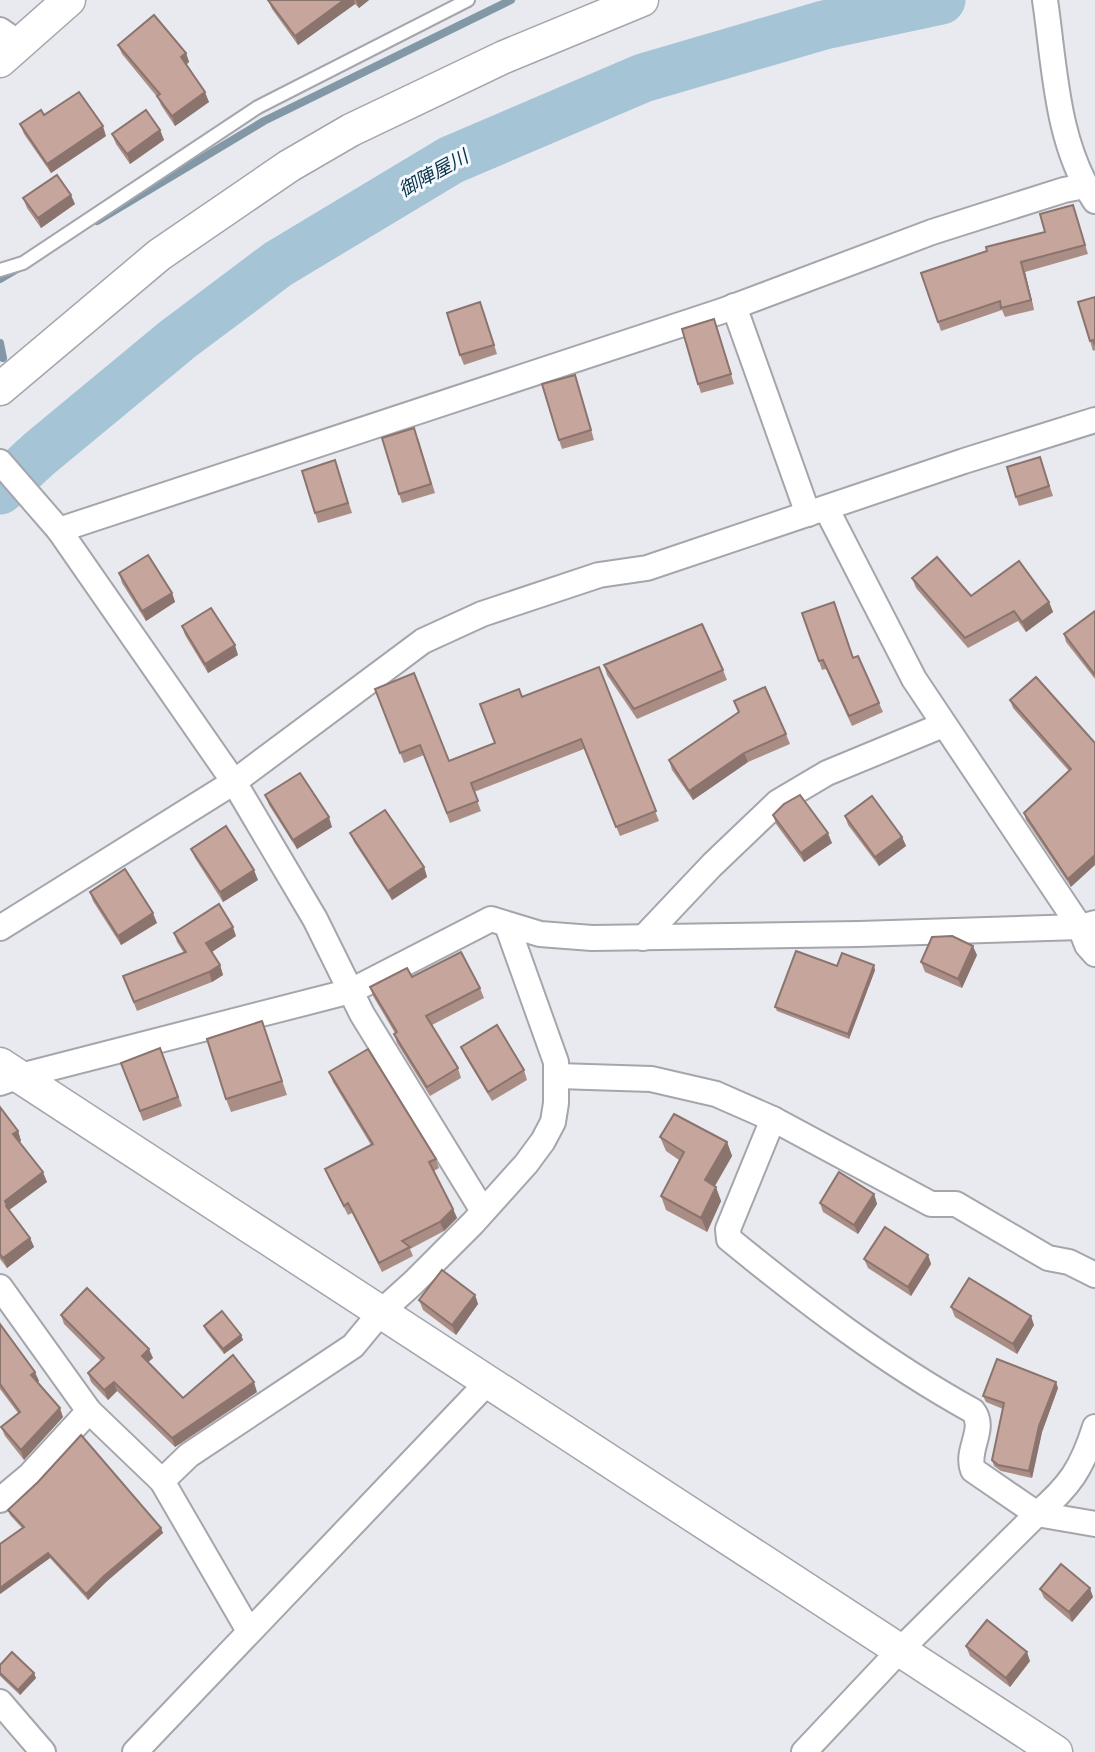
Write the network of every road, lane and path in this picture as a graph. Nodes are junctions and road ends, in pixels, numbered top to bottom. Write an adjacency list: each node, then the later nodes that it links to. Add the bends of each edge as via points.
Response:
1 (69, 0): 5 (street)
2 (468, 0): 7 (lane, via 258,107 23,263)
3 (642, 0): 9 (street, via 504,57 351,130 289,166 159,255)
4 (1046, 7): 6 (street, via 1064,130)
5 (7, 45)
6 (1090, 193): 8 (street, via 1064,190 932,232)
7 (0, 270)
8 (734, 306): 12 (street); 13 (street)
9 (0, 389)
10 (1095, 420): 12 (street)
11 (0, 462): 13 (street)
12 (817, 511): 14 (street); 15 (street, via 647,568 598,575 482,614 423,640)
13 (51, 520): 15 (street)
14 (943, 725): 17 (street); 19 (street, via 827,773 778,802)
15 (234, 782): 18 (street); 21 (street, via 315,919)
16 (507, 925): 19 (street, via 540,934); 21 (street, via 491,919); 23 (street)
17 (1087, 925): 19 (street); 20 (street, via 1087,945)
18 (0, 928)
19 (643, 938)
20 (1095, 954)
21 (351, 991): 22 (street); 25 (street)
22 (7, 1074): 28 (street)
23 (558, 1076): 24 (street, via 651,1079 716,1094); 25 (street, via 553,1122 543,1141)
24 (773, 1119): 26 (street, via 931,1204 956,1204 1048,1258); 34 (street, via 728,1228 729,1239 887,1359 973,1411 979,1425 972,1470)
25 (483, 1211): 28 (street)
26 (1095, 1275)
27 (0, 1287): 30 (street)
28 (382, 1311): 29 (street); 32 (street, via 353,1346 189,1455)
29 (488, 1382): 36 (street); 37 (street)
30 (89, 1412): 32 (street); 33 (street)
31 (1095, 1427): 34 (street, via 1074,1476)
32 (162, 1481): 36 (street)
33 (0, 1500)
34 (1037, 1514): 35 (street); 37 (street)
35 (1095, 1524)
36 (249, 1631): 40 (street)
37 (900, 1650): 41 (street); 42 (street)
38 (0, 1702): 39 (street)
39 (43, 1752)
40 (135, 1752)
41 (804, 1752)
42 (1056, 1752)

